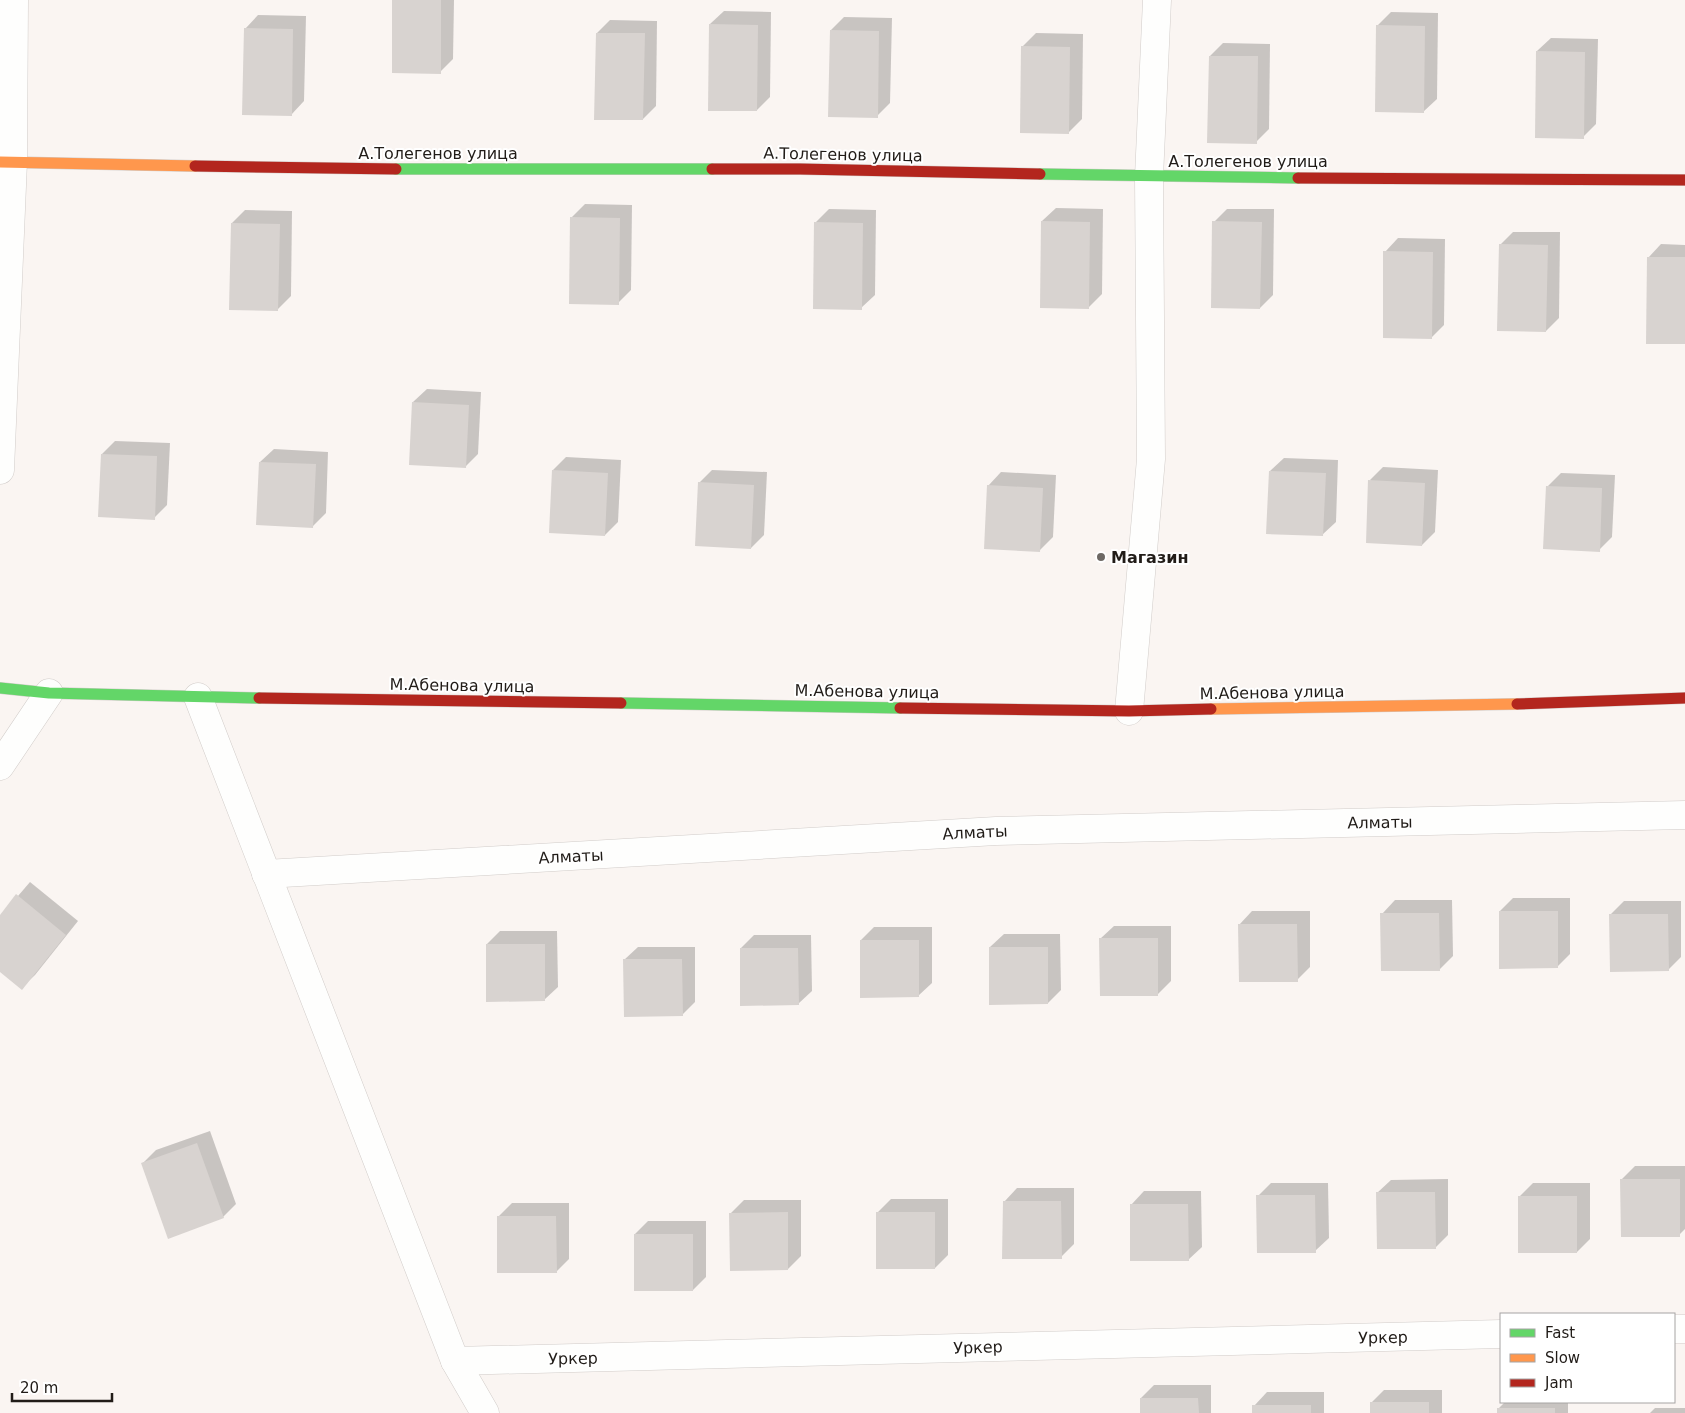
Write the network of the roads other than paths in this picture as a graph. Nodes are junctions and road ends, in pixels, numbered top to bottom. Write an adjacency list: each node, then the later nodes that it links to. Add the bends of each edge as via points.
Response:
1 (14, 0): 3 (street)
2 (1157, 0): 4 (street)
3 (6, 162): 4 (main road, А.Толегенов улица, via 371,169 800,169); 6 (street)
4 (1149, 177): 5 (main road, А.Толегенов улица); 11 (street, via 1151,459)
5 (1685, 180)
6 (0, 470)
7 (0, 688): 8 (main road, М.Абенова улица)
8 (49, 693): 9 (main road, М.Абенова улица); 12 (street)
9 (198, 698): 11 (main road, М.Абенова улица); 14 (street)
10 (1685, 698): 11 (main road, М.Абенова улица)
11 (1129, 711)
12 (0, 766)
13 (1685, 815): 14 (street, Алматы, via 996,831)
14 (266, 874): 16 (street)
15 (1500, 1334): 16 (street, Уркер)
16 (455, 1361): 17 (street)
17 (485, 1413)

